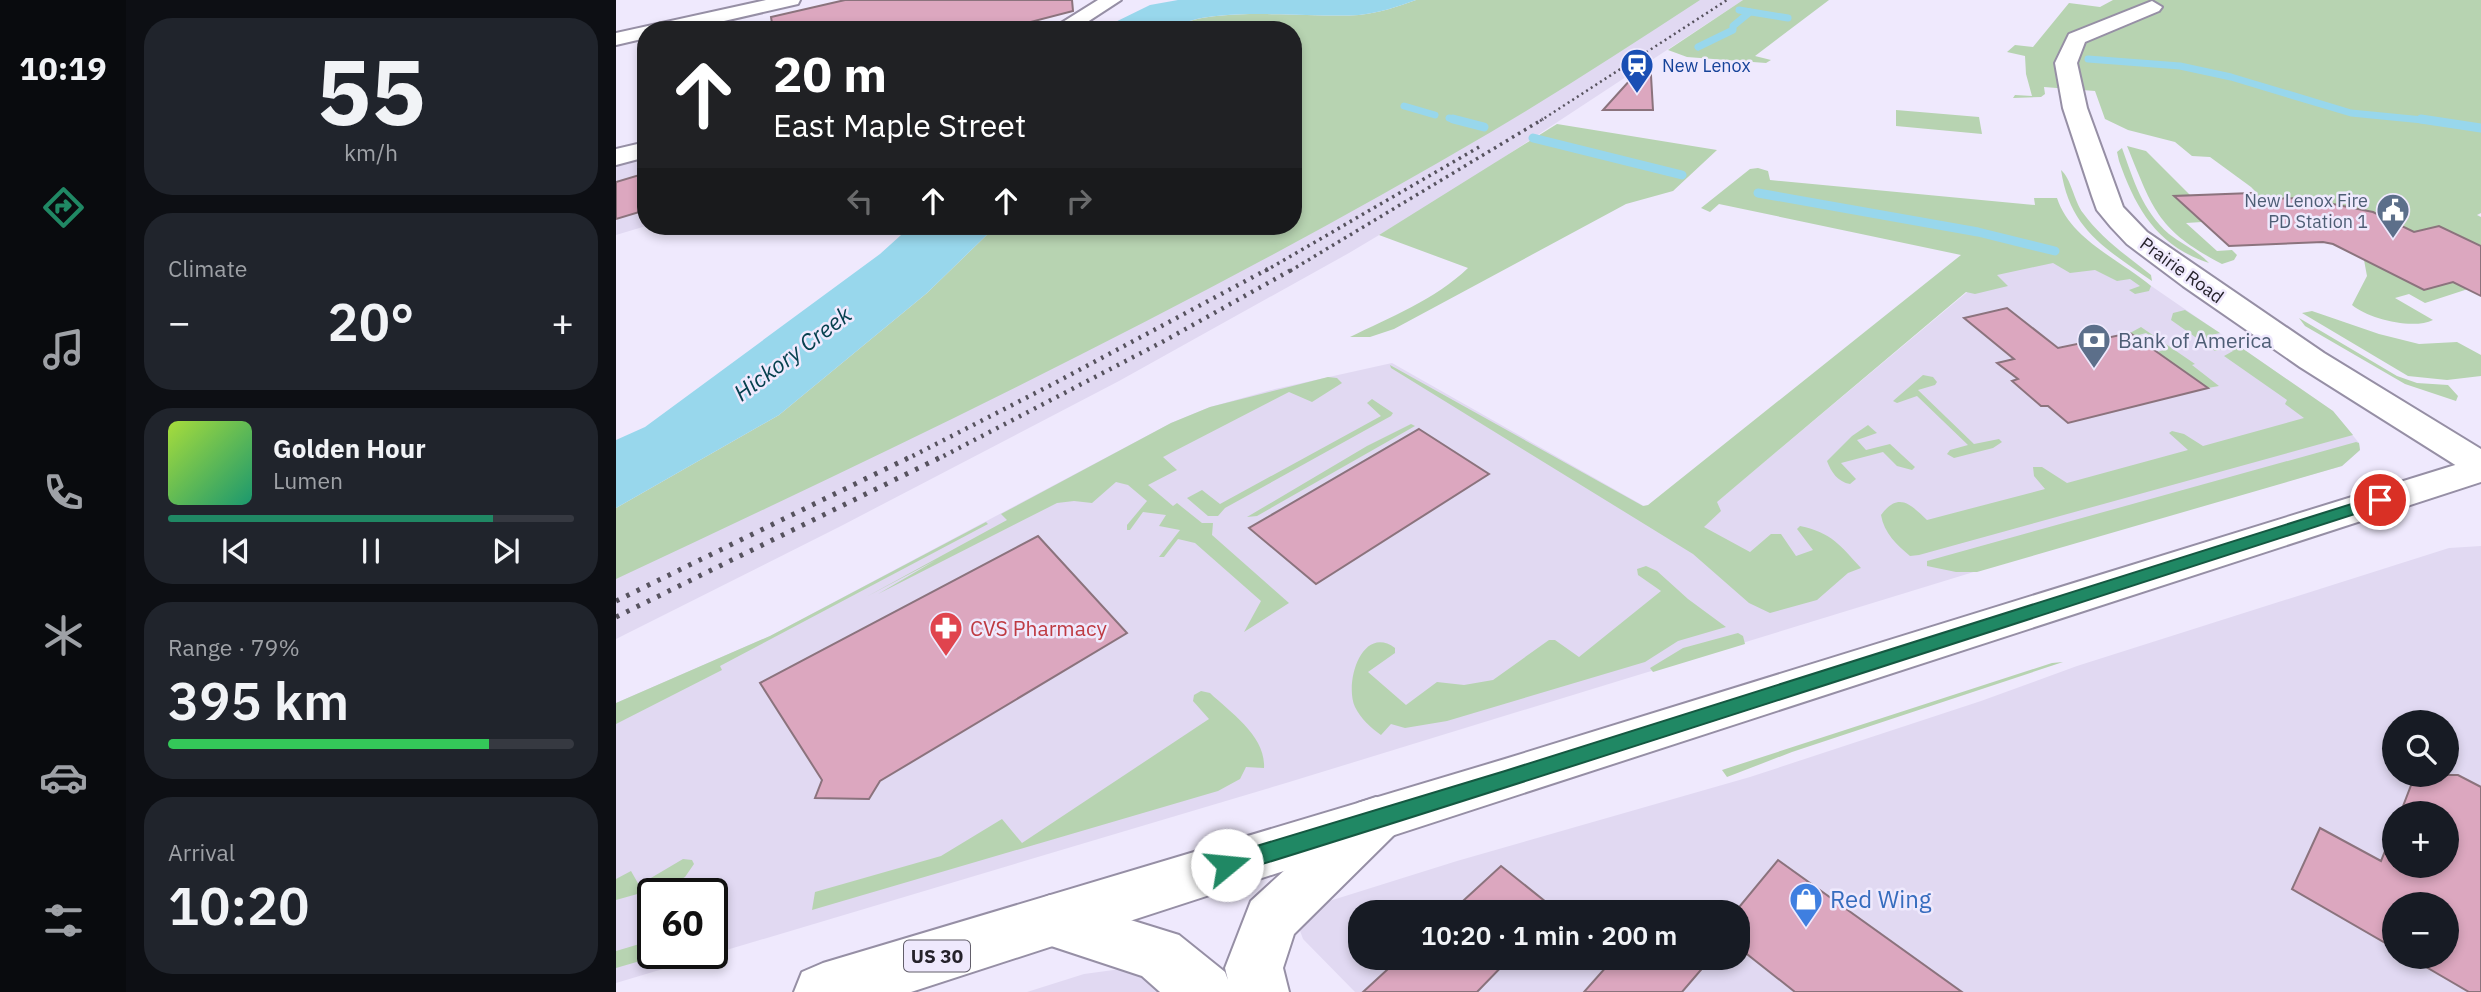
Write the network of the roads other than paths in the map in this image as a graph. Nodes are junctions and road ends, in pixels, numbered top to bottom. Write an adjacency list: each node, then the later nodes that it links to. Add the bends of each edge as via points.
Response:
1 (791, 0): 4 (street)
2 (1112, 0): 5 (street)
3 (2152, 7): 10 (street, Prairie Road, via 2076,38 2066,64 2081,133 2111,210 2137,238 2194,280)
4 (698, 21)
5 (1076, 21)
6 (637, 34): 7 (street)
7 (616, 39)
8 (637, 151): 9 (street)
9 (616, 157)
10 (2481, 467): 11 (street, US 30)
11 (1365, 822): 12 (street, US 30); 15 (street, via 1271,919 1254,968)
12 (1050, 921): 13 (street, US 30); 14 (street, via 1159,954)
13 (823, 992)
14 (1204, 992)
15 (1260, 992)

